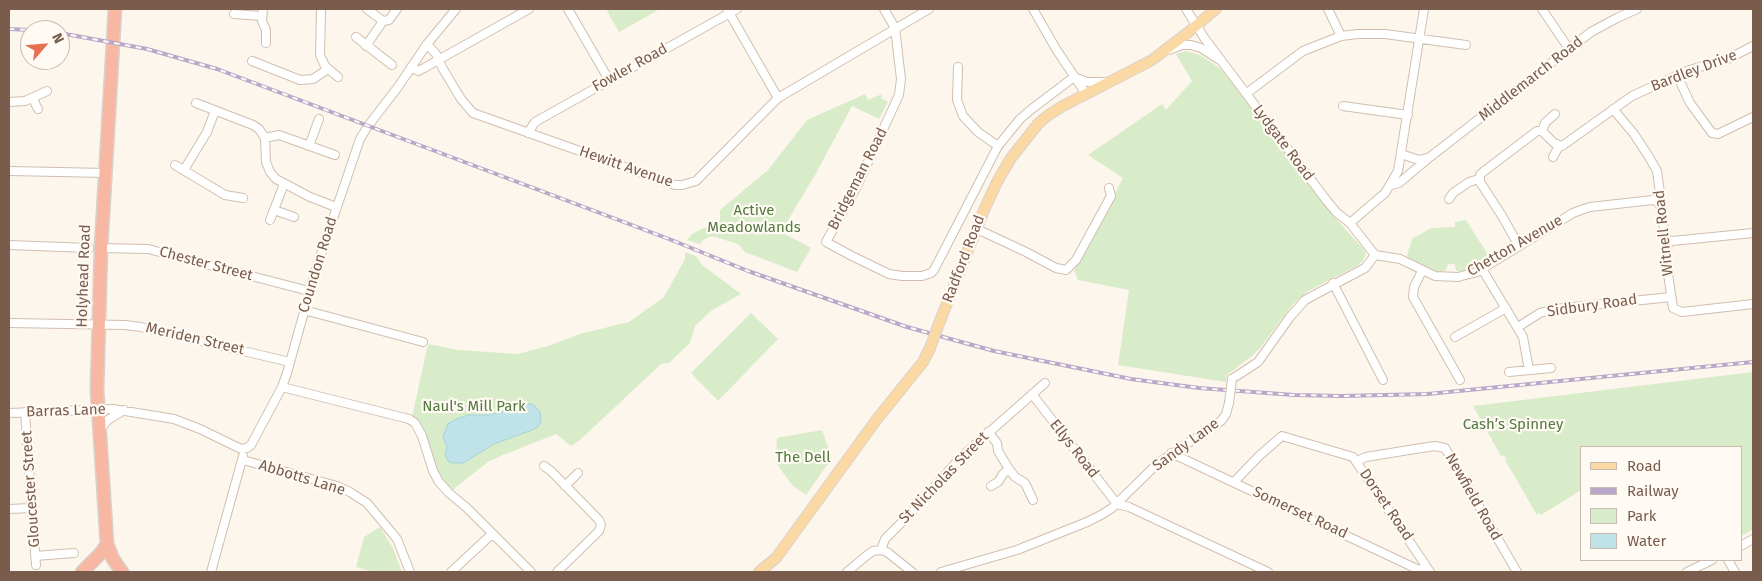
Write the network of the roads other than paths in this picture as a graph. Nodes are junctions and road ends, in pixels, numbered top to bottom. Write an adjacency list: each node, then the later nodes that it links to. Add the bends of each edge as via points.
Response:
1 (115, 9): 75 (highway, Holyhead Road)
2 (321, 9): 41 (street, via 319,48 321,61)
3 (367, 9): 20 (street)
4 (397, 9): 20 (street, via 389,20)
5 (454, 9): 27 (street, Coundon Road)
6 (529, 9): 34 (street)
7 (568, 9): 45 (street)
8 (884, 9): 22 (street)
9 (929, 9): 22 (street, Hewitt Avenue)
10 (1034, 9): 44 (street)
11 (1186, 9): 21 (street, Lydgate Road)
12 (1216, 9): 21 (main road, Radford Road)
13 (1328, 9): 23 (street)
14 (1424, 9): 25 (street)
15 (1542, 9): 31 (street)
16 (1637, 9): 31 (street, Middlemarch Road, via 1598,28)
17 (731, 10): 45 (street, Fowler Road); 50 (street)
18 (263, 12): 19 (street); 26 (street)
19 (234, 14)
20 (383, 21): 29 (street)
21 (1197, 26): 32 (main road, Radford Road); 38 (street, Lydgate Road)
22 (895, 28): 50 (street, Hewitt Avenue); 66 (street, Bridgeman Road, via 901,79 899,95 856,188 826,242 889,274 922,276 931,273)
23 (1341, 36): 25 (street, via 1378,33); 48 (street, via 1303,52)
24 (356, 37): 29 (street)
25 (1420, 38): 28 (street); 59 (street)
26 (266, 43)
27 (427, 44): 34 (street, Hewitt Avenue); 39 (street, Coundon Road)
28 (1466, 45)
29 (366, 46): 33 (street)
30 (1753, 46): 42 (street, Bardley Drive, via 1726,60)
31 (1569, 49): 70 (street, Middlemarch Road)
32 (1161, 54): 38 (street, via 1175,47 1191,45); 46 (main road, Radford Road)
33 (381, 56): 36 (street); 37 (street)
34 (439, 60): 39 (street, via 418,71); 63 (street, Hewitt Avenue, via 461,99 473,113)
35 (252, 61): 41 (street, via 300,80 313,79)
36 (375, 64)
37 (392, 65)
38 (1225, 65): 48 (street, Lydgate Road)
39 (411, 67): 83 (street, Coundon Road, via 360,139)
40 (958, 67): 66 (street, via 957,100 963,116)
41 (328, 69): 43 (street)
42 (1677, 75): 56 (street, Bardley Drive, via 1632,96); 60 (street, via 1690,103 1712,133 1718,134)
43 (338, 77)
44 (1074, 77): 46 (street, via 1086,82); 49 (street); 66 (street, Bridgeman Road, via 1033,108)
45 (609, 80): 63 (street, Fowler Road, via 535,122)
46 (1112, 82): 49 (main road, Radford Road)
47 (47, 91): 51 (street)
48 (1247, 93): 87 (street, Lydgate Road, via 1327,202)
49 (1086, 94): 88 (main road, Radford Road, via 1047,116 1023,141 996,182)
50 (778, 98): 63 (street, Hewitt Avenue, via 696,181 682,186)
51 (33, 99): 52 (street); 55 (street)
52 (9, 102)
53 (196, 103): 57 (street)
54 (1343, 106): 59 (street)
55 (38, 109)
56 (1613, 110): 67 (street, Bardley Drive); 82 (street, Witnell Road, via 1654,165 1659,179)
57 (215, 111): 64 (street, via 253,125); 73 (street, via 207,132)
58 (1555, 114): 62 (street)
59 (1408, 115): 68 (street)
60 (1753, 117)
61 (319, 119): 65 (street)
62 (1542, 131): 67 (street); 76 (street, via 1537,131 1483,172)
63 (528, 133)
64 (266, 138): 65 (street, via 279,135); 77 (street, via 267,167)
65 (309, 146): 69 (street)
66 (998, 146)
67 (1559, 146): 71 (street)
68 (1401, 154): 70 (street, via 1418,160); 78 (street)
69 (335, 155)
70 (1430, 157): 78 (street, Middlemarch Road, via 1399,183)
71 (1553, 157)
72 (175, 165): 73 (street)
73 (184, 170): 80 (street, via 224,199)
74 (9, 171): 75 (street)
75 (106, 173): 93 (highway, Holyhead Road)
76 (1479, 179): 81 (street, via 1469,182); 92 (street)
77 (284, 184): 83 (street); 84 (street)
78 (1391, 185): 87 (street, Middlemarch Road)
79 (1109, 188): 88 (street, via 1111,196 1076,260 1066,270)
80 (244, 198)
81 (1449, 198)
82 (1658, 202): 90 (street, Witnell Road); 92 (street, Chetton Avenue, via 1590,207 1573,213)
83 (336, 207): 98 (street, Coundon Road)
84 (274, 210): 85 (street); 86 (street)
85 (294, 217)
86 (270, 220)
87 (1350, 223): 94 (street, Lydgate Road)
88 (977, 229): 145 (main road, Radford Road, bridge, via 923,362 877,419 776,558)
89 (1753, 233): 90 (street)
90 (1668, 240): 99 (street, Witnell Road, via 1666,260)
91 (9, 245): 93 (street, Chester Street)
92 (1518, 246): 95 (street, Chetton Avenue)
93 (95, 248): 98 (street, Chester Street, via 148,249); 104 (highway, Holyhead Road)
94 (1375, 255): 96 (street, Chetton Avenue, via 1400,259); 97 (street, Sandy Lane, via 1365,268)
95 (1482, 268): 96 (street, Chetton Avenue, via 1458,278); 101 (street)
96 (1422, 271): 113 (street, via 1413,297)
97 (1333, 283): 112 (street); 124 (street, Sandy Lane, bridge, via 1305,300 1258,362 1232,379 1229,403 1221,421)
98 (310, 291): 102 (street, Coundon Road)
99 (1671, 296): 100 (street, Witnell Road, via 1675,309 1682,312); 105 (street, Sidbury Road, via 1555,308)
100 (1753, 304)
101 (1506, 308): 105 (street); 106 (street)
102 (304, 310): 107 (street); 108 (street, Coundon Road)
103 (9, 323): 104 (street, Meriden Street)
104 (99, 325): 108 (street, Meriden Street, via 141,327); 117 (highway, Holyhead Road)
105 (1518, 327): 110 (street, via 1525,340)
106 (1455, 338)
107 (423, 342)
108 (290, 362): 115 (street, Coundon Road)
109 (1551, 368): 110 (street)
110 (1529, 370): 111 (street)
111 (1509, 372)
112 (1383, 380)
113 (1460, 380)
114 (1045, 384): 116 (street, St Nicholas Street)
115 (282, 387): 123 (street, Coundon Road, via 254,440); 137 (street, via 415,423 439,482)
116 (1032, 394): 122 (street, St Nicholas Street); 134 (street, Ellys Road)
117 (97, 410): 118 (street, Barras Lane); 119 (street, Barras Lane); 121 (highway, Holyhead Road)
118 (124, 410): 121 (street, Barras Lane, via 108,420); 123 (street, Barras Lane, via 174,419 235,448)
119 (25, 412): 120 (street, Barras Lane); 135 (street, Gloucester Street)
120 (9, 413)
121 (100, 430): 138 (highway, Holyhead Road)
122 (988, 432): 128 (street); 139 (street, St Nicholas Street, via 885,539)
123 (244, 448): 125 (street)
124 (1172, 453): 130 (street, Somerset Road); 134 (street, Sandy Lane)
125 (243, 460): 149 (street); 150 (street, Abbotts Lane, via 338,486 367,503 397,539)
126 (1357, 461): 130 (street, Dorset Road, via 1353,456 1282,436); 148 (street, Dorset Road); 159 (street, Newfield Road, via 1434,446 1445,448)
127 (544, 466): 131 (street)
128 (1009, 469): 132 (street); 133 (street, via 1025,483)
129 (578, 473): 131 (street)
130 (1234, 482): 148 (street, Somerset Road, via 1417,569)
131 (565, 486): 153 (street, via 599,520 601,527)
132 (991, 486)
133 (1033, 500)
134 (1117, 504): 157 (street, Sandy Lane, via 1087,522 1017,550); 158 (street)
135 (32, 508): 136 (street); 141 (street, Gloucester Street)
136 (9, 509)
137 (492, 534): 151 (street); 152 (street)
138 (107, 544): 146 (highway); 147 (highway)
139 (881, 550): 155 (street, St Nicholas Street, via 873,551); 156 (street)
140 (74, 553): 141 (street)
141 (36, 556): 144 (street, Gloucester Street)
142 (1710, 561): 160 (street)
143 (1729, 561): 161 (street)
144 (36, 565)
145 (763, 569): 154 (main road, Radford Road)
146 (85, 570): 147 (highway, via 103,562)
147 (121, 570)
148 (1430, 571)
149 (211, 572)
150 (410, 572)
151 (451, 572)
152 (531, 572)
153 (557, 572)
154 (752, 572)
155 (847, 572)
156 (912, 572)
157 (941, 572)
158 (1268, 572)
159 (1517, 572)
160 (1687, 572)
161 (1735, 572)

